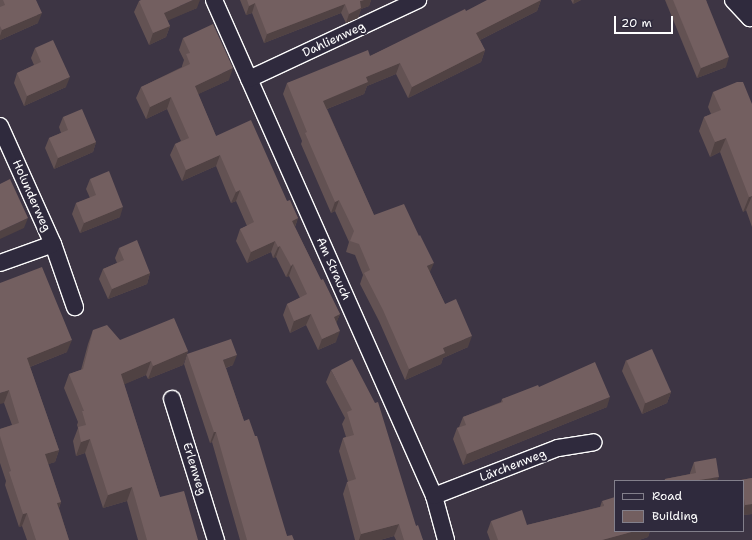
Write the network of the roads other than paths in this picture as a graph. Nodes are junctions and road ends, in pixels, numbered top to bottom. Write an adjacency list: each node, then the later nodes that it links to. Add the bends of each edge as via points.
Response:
1 (214, 0): 6 (street, Am Strauch)
2 (418, 0): 6 (street, Dahlienweg)
3 (734, 0): 5 (street)
4 (750, 0): 5 (street)
5 (751, 20)
6 (249, 79): 13 (street, Am Strauch)
7 (0, 126): 8 (street, Holunderweg)
8 (53, 244): 9 (street, Holunderweg); 10 (street, Holunderweg)
9 (0, 263)
10 (75, 307)
11 (172, 399): 14 (street, Erlenweg)
12 (594, 442): 13 (street, Lärchenweg, via 558,448)
13 (434, 496): 15 (street, Am Strauch)
14 (216, 540)
15 (446, 540)

